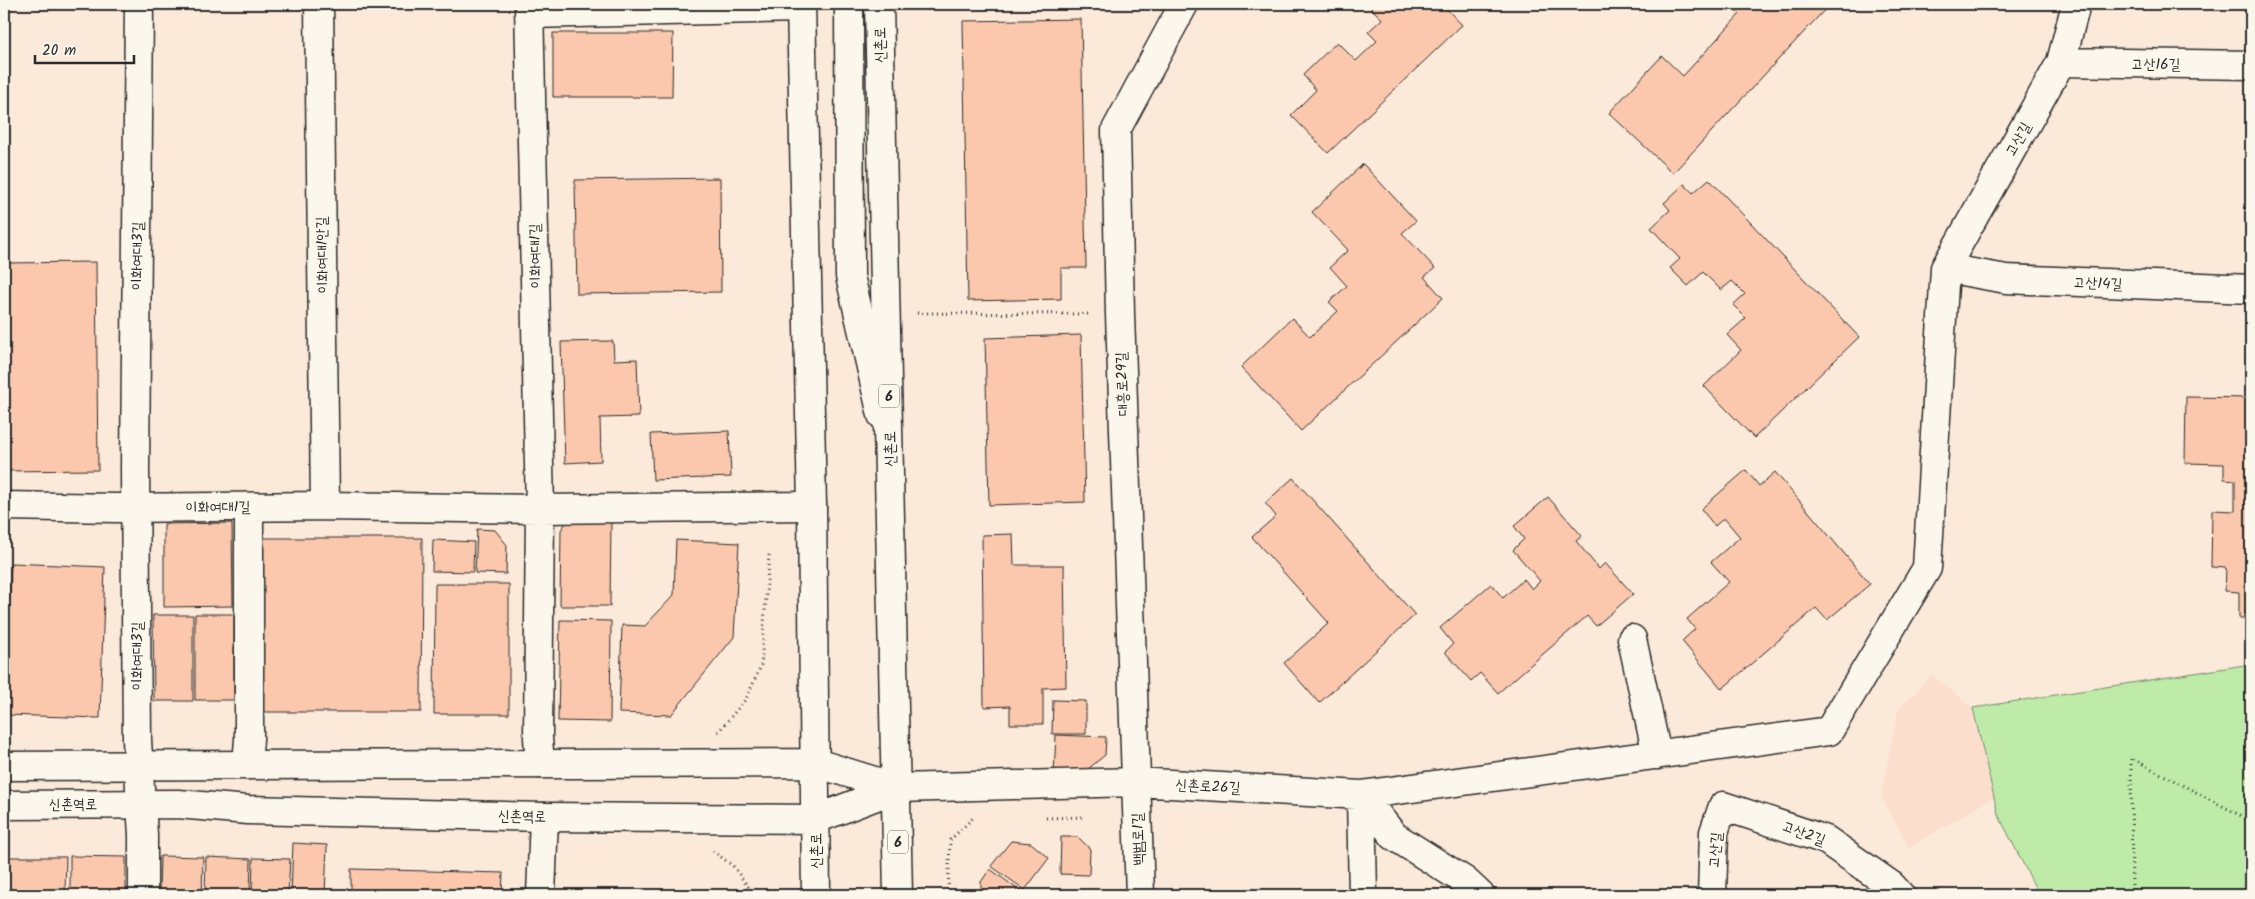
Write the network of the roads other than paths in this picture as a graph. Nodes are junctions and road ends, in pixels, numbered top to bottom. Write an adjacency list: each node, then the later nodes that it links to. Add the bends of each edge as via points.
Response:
1 (139, 4): 18 (street, 이화여대3길)
2 (319, 4): 15 (street, 이화여대1안길)
3 (849, 4): 13 (street, via 850,276)
4 (879, 4): 13 (street, 신촌로 / 6)
5 (1184, 4): 27 (street, 대흥로29길, via 1116,130)
6 (2076, 4): 9 (street, 고산길)
7 (801, 6): 8 (street, 신촌로); 16 (street, 신촌로)
8 (529, 9): 19 (street, 이화여대1길)
9 (2061, 62): 10 (street, 고산16길); 11 (street, 고산길)
10 (2251, 65)
11 (1945, 268): 12 (street, 고산14길, via 2006,279); 21 (street, 신촌로26길, via 1927,568 1829,730)
12 (2251, 289)
13 (890, 453): 28 (street, 신촌로 / 6)
14 (4, 506): 18 (street)
15 (325, 506): 17 (street, 이화여대1길); 19 (street, 이화여대1길)
16 (812, 506): 19 (street); 22 (street, 신촌로)
17 (249, 507): 18 (street, 이화여대1길); 24 (street)
18 (136, 508): 26 (street, 이화여대3길, via 137,740)
19 (540, 509): 23 (street, 이화여대1길)
20 (1632, 639): 21 (street)
21 (1657, 755): 29 (street, 신촌로26길)
22 (816, 763): 23 (street); 28 (street); 34 (street, 신촌로)
23 (540, 764): 24 (street)
24 (247, 765): 26 (street)
25 (4, 766): 26 (street)
26 (140, 766): 30 (street, 이화여대3길)
27 (1136, 782): 28 (street, 신촌로26길); 29 (street, 신촌로26길); 39 (street, 백범로1길)
28 (898, 788): 34 (street, 신촌역로); 38 (street, 신촌로 / 6)
29 (1361, 796): 40 (street); 41 (street, via 1394,836 1465,881)
30 (142, 804): 31 (street, 신촌역로); 33 (street, 신촌역로, via 248,810); 35 (street)
31 (4, 805)
32 (1723, 806): 42 (street, 고산길, via 1714,832); 43 (street, 고산2길, via 1826,840)
33 (544, 817): 34 (street, 신촌역로); 36 (street)
34 (816, 819): 37 (street, 신촌로)
35 (143, 895)
36 (541, 895)
37 (816, 895)
38 (898, 895)
39 (1140, 895)
40 (1364, 895)
41 (1480, 895)
42 (1712, 895)
43 (1900, 895)

